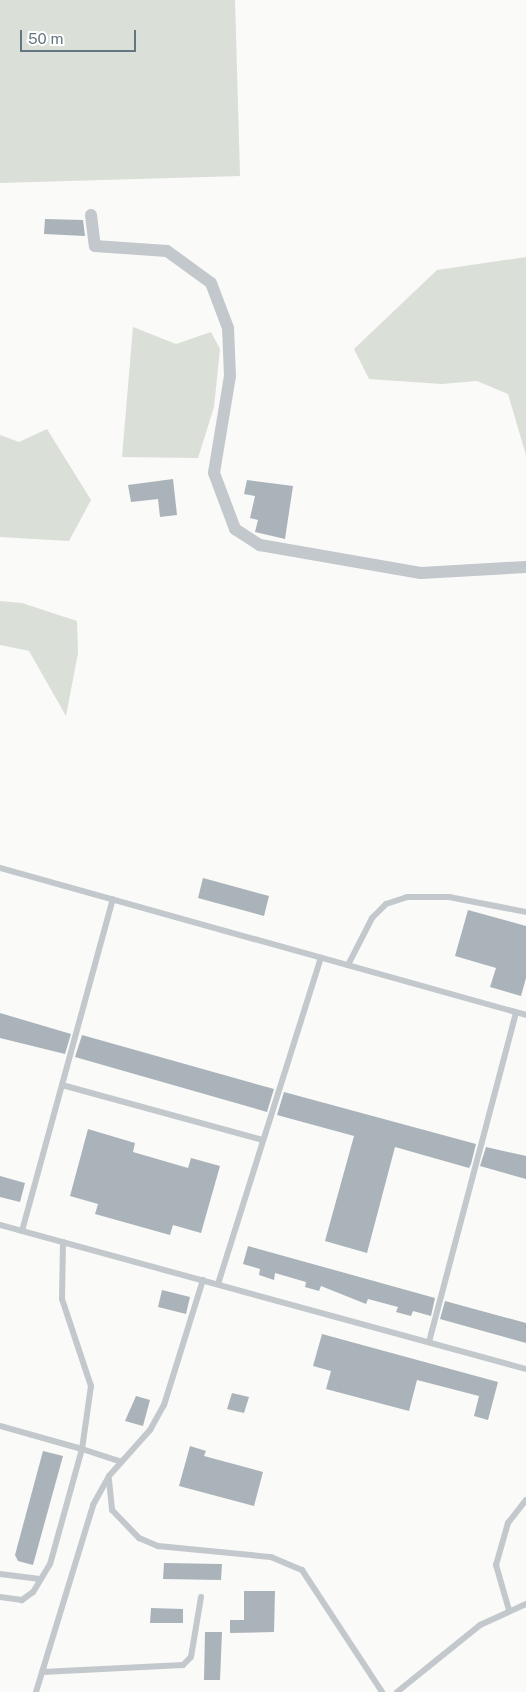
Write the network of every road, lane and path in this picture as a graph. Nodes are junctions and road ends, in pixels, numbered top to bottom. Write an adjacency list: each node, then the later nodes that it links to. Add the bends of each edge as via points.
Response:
1 (91, 215): 2 (street, via 95,246 167,251 211,283 228,328 230,376 214,473 235,529 260,545 421,573)
2 (526, 567)
3 (0, 868): 4 (lane)
4 (113, 900): 6 (lane); 10 (lane)
5 (526, 912): 7 (lane, via 449,897 407,897 386,904 372,918)
6 (321, 958): 7 (lane); 11 (lane)
7 (348, 965): 8 (lane)
8 (516, 1012): 9 (lane); 17 (lane)
9 (526, 1015)
10 (62, 1085): 11 (lane); 13 (lane)
11 (263, 1140): 16 (lane)
12 (0, 1225): 13 (lane)
13 (22, 1231): 14 (lane)
14 (63, 1242): 15 (lane); 20 (lane, via 62,1299 91,1386)
15 (203, 1280): 16 (lane); 21 (lane, via 164,1405 150,1430)
16 (218, 1284): 17 (lane)
17 (429, 1342): 18 (lane)
18 (526, 1369)
19 (0, 1426): 20 (lane)
20 (82, 1449): 21 (lane); 25 (lane, via 50,1564)
21 (120, 1461): 22 (lane)
22 (109, 1476): 30 (lane, via 93,1505); 32 (lane, via 107,1495 112,1510 139,1538 158,1546 271,1557 302,1570)
23 (526, 1500): 29 (lane, via 508,1524 496,1565)
24 (0, 1574): 25 (lane)
25 (40, 1579): 26 (lane, via 34,1592 22,1600)
26 (0, 1597)
27 (201, 1597): 30 (lane, via 191,1657 182,1665)
28 (526, 1604): 29 (lane)
29 (509, 1610): 33 (lane, via 480,1625)
30 (42, 1672): 31 (lane)
31 (36, 1692)
32 (382, 1692)
33 (397, 1692)

